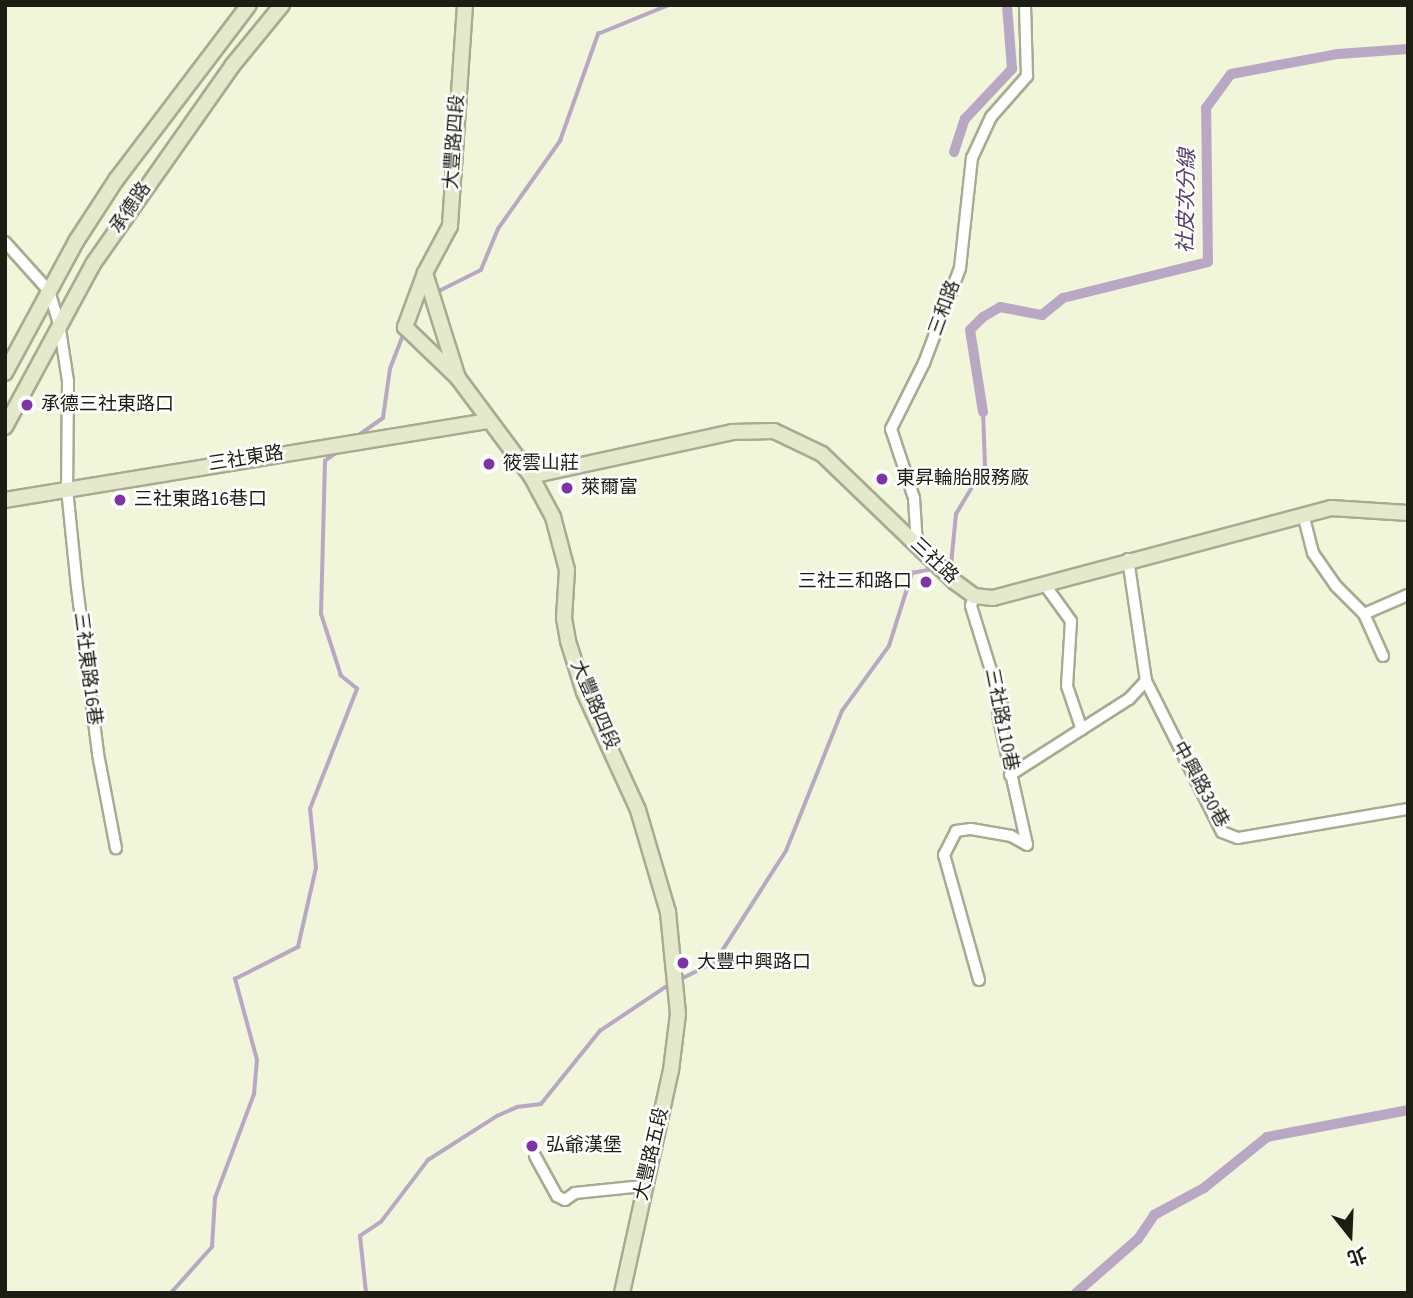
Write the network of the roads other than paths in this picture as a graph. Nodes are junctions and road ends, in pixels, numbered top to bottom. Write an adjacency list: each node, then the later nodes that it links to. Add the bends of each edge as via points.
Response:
1 (249, 5): 7 (street, 承德路, via 116,180)
2 (282, 5): 8 (street, 承德路, via 146,185)
3 (465, 5): 6 (street, 大豐路四段, via 450,226)
4 (1025, 5): 18 (street, 三和路, via 1027,76 991,117 972,158 960,268 924,363 891,429 914,498)
5 (5, 242): 7 (street)
6 (425, 273): 10 (street, 大豐路四段); 10 (street, 大豐路四段, via 405,327)
7 (49, 291): 8 (street, 三社東路16巷); 9 (street, 承德路)
8 (59, 323): 12 (street, 承德路); 14 (street, 三社東路16巷, via 68,381)
9 (5, 373)
10 (458, 378): 11 (street, 大豐路四段)
11 (488, 421): 13 (street, 大豐路四段); 14 (street, 三社東路)
12 (5, 427)
13 (531, 476): 18 (street, 三社路, via 733,432 774,431 822,454); 31 (street, 大豐路四段, via 563,546 568,570 564,618 577,670 656,860 672,937)
14 (67, 489): 15 (street, 三社東路); 29 (street, 三社東路16巷, via 98,754)
15 (5, 500)
16 (1408, 513): 17 (street, 三社路, via 1355,507)
17 (1303, 514): 19 (street, 三社路); 23 (street, via 1314,553 1336,586)
18 (917, 545): 22 (street, 三社路)
19 (1128, 559): 20 (street, 三社路); 25 (street, 中興路30巷)
20 (1045, 585): 22 (street, 三社路, via 993,598); 26 (street, via 1071,621 1067,686)
21 (1408, 595): 23 (street)
22 (974, 596): 27 (street, 三社路110巷, via 971,606 1002,706 998,715)
23 (1364, 614): 24 (street)
24 (1383, 656)
25 (1146, 681): 26 (street, via 1129,699); 28 (street, 中興路30巷, via 1222,832 1238,838)
26 (1082, 730): 27 (street)
27 (1010, 775): 30 (street, 三社路110巷, via 1027,845 1011,836 971,829 956,831 944,855 970,933)
28 (1408, 809)
29 (116, 848)
30 (979, 980)
31 (678, 1014): 33 (street, 大豐路五段, via 671,1070)
32 (535, 1156): 33 (street, via 557,1196 565,1200 575,1193)
33 (643, 1186): 34 (street, 大豐路五段)
34 (622, 1293)

